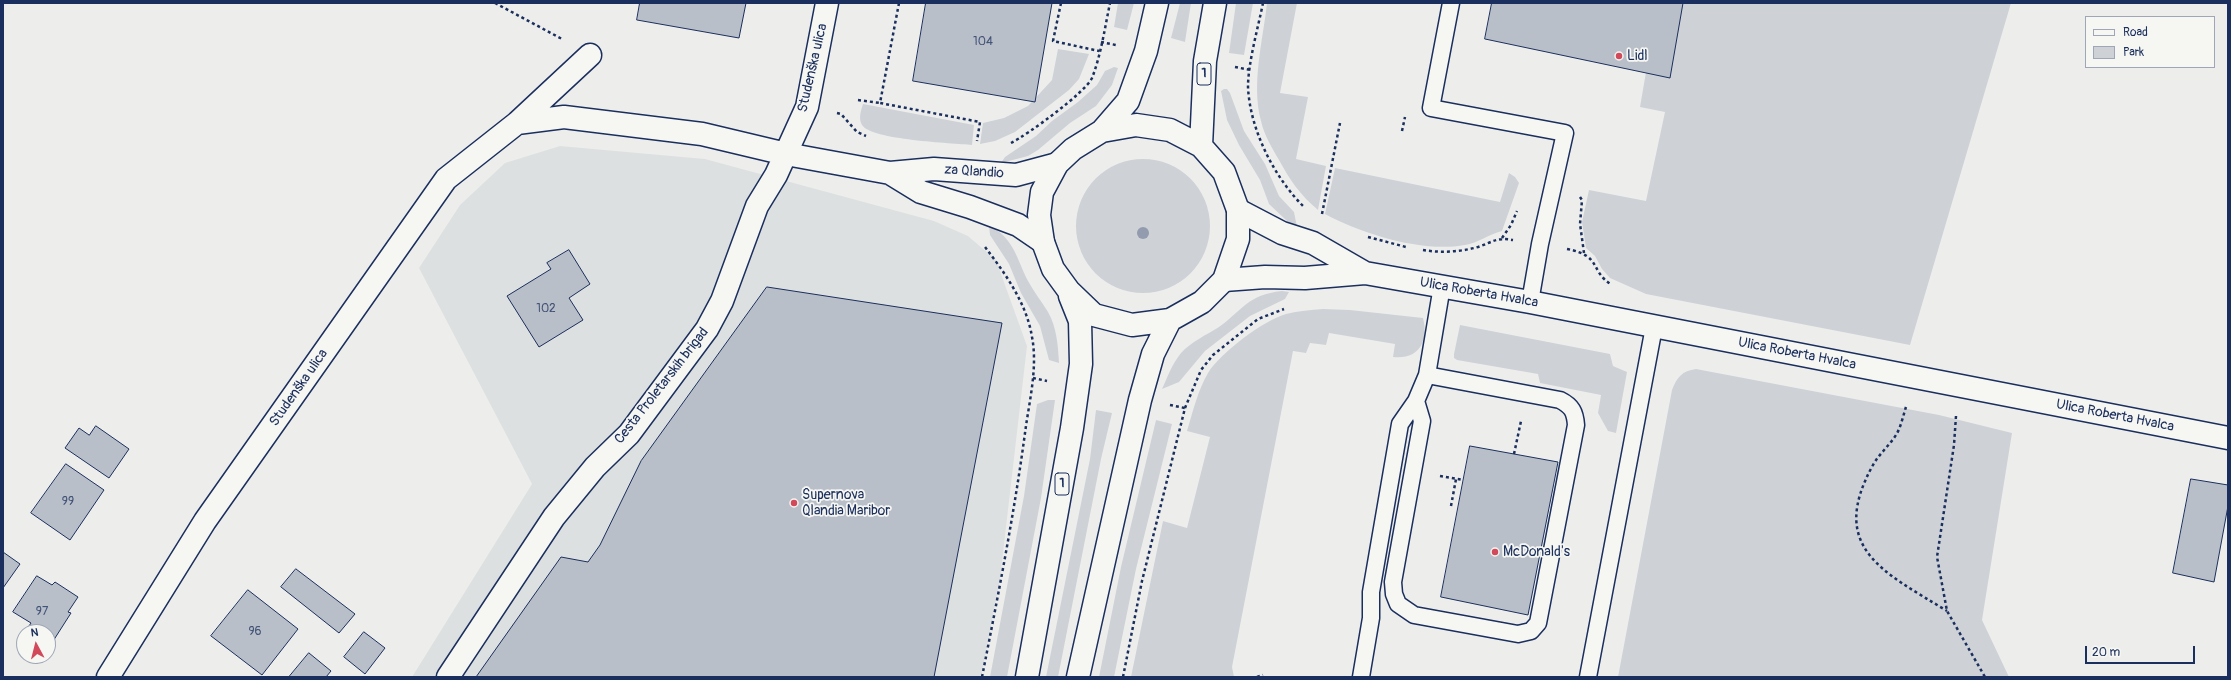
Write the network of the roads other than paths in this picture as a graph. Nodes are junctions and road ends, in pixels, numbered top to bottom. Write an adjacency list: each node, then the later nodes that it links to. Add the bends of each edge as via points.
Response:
1 (827, 3): 9 (street, Studenška ulica, via 807,107)
2 (1157, 3): 7 (street, 1, via 1135,85 1122,110)
3 (1215, 3): 8 (street, 1, via 1205,61)
4 (1451, 3): 18 (lane, via 1431,108 1565,133)
5 (590, 55): 6 (street, Studenška ulica)
6 (517, 122): 9 (street, za Qlandio, via 564,117 702,134); 24 (street, Studenška ulica, via 446,179 205,521)
7 (1102, 131): 8 (street, via 1136,125 1157,128 1170,130); 10 (street, 1, via 1073,149)
8 (1200, 146): 12 (street, via 1224,172)
9 (786, 154): 11 (street, za Qlandio); 25 (street, Cesta Proletarskih brigad, via 757,206 722,301 707,329 628,434 595,467 554,517)
10 (1057, 164): 11 (street, za Qlandio, via 1016,175 934,169); 13 (street, 1, via 1042,192 1039,215)
11 (890, 173): 13 (street, za Qlandio, via 921,192 1018,225)
12 (1238, 210): 14 (street, via 1282,233 1313,243); 15 (street, via 1238,239)
13 (1043, 242): 17 (street, 1, via 1053,269)
14 (1365, 273): 15 (street); 16 (street, Ulica Roberta Hvalca)
15 (1224, 280): 19 (street, via 1202,302)
16 (1442, 286): 18 (street, Ulica Roberta Hvalca); 21 (lane)
17 (1069, 291): 19 (street, via 1094,315 1132,325); 26 (street, 1, via 1080,321 1081,364 1072,428)
18 (1530, 302): 20 (street, Ulica Roberta Hvalca)
19 (1170, 320): 27 (street, via 1153,354 1140,400)
20 (1654, 327): 23 (street, Ulica Roberta Hvalca); 29 (lane)
21 (1427, 375): 22 (lane); 22 (lane, via 1560,400 1570,405 1575,415 1576,425 1538,623 1531,631 1518,634 1414,616 1398,604 1393,582 1422,421)
22 (1416, 401): 28 (lane, via 1400,424 1372,592 1371,618)
23 (2228, 438)
24 (108, 677)
25 (448, 677)
26 (1027, 677)
27 (1078, 677)
28 (1361, 677)
29 (1588, 677)

